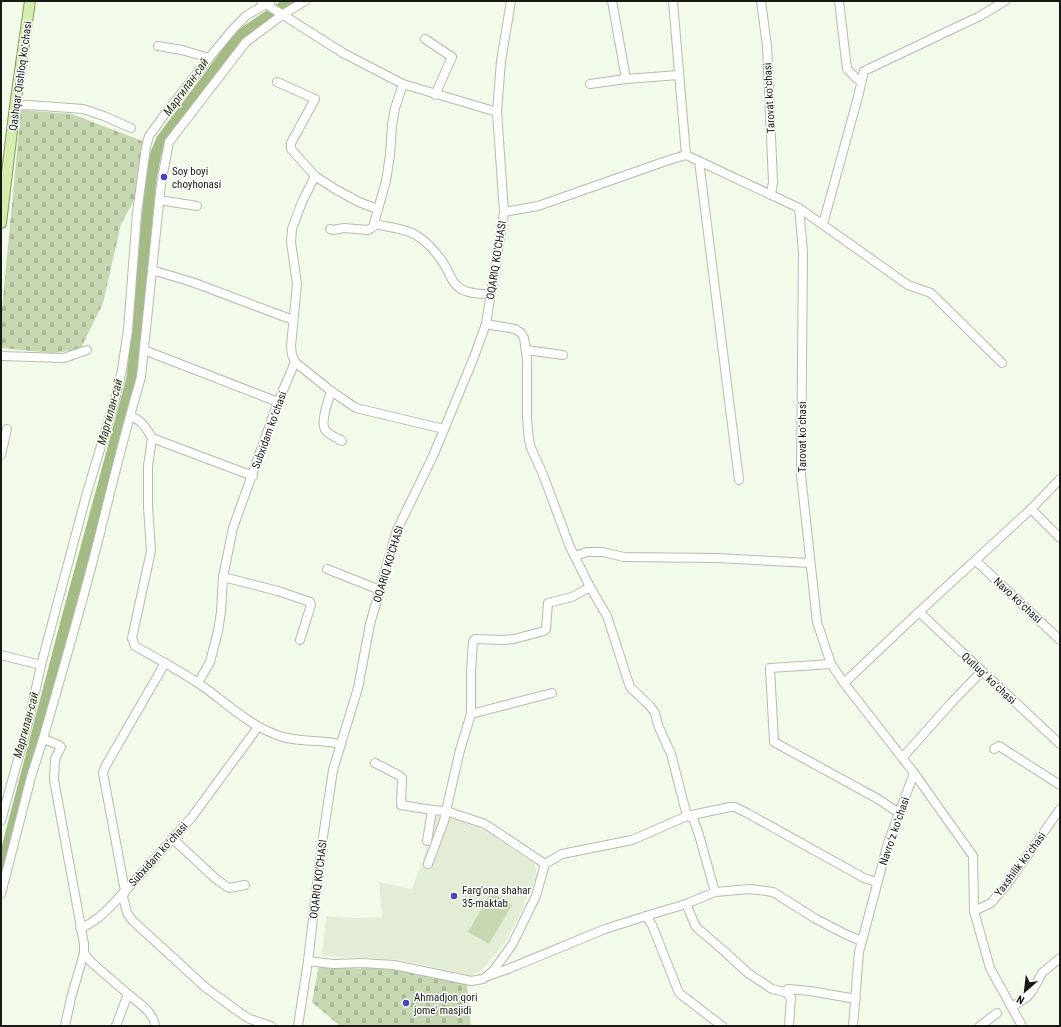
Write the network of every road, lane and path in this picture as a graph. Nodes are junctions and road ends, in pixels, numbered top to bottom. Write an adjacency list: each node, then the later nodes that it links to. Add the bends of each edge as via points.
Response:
1 (30, 1): 21 (main road, Qashqar Qishloq koʻchasi)
2 (305, 1): 10 (street)
3 (511, 1): 22 (street, OQARIQ KO'CHASI, via 501,61)
4 (612, 1): 16 (street)
5 (673, 1): 14 (street)
6 (761, 1): 27 (street, Tarovat koʻchasi, via 767,46 773,182)
7 (839, 1): 15 (street, via 846,69)
8 (1005, 1): 35 (street, via 980,16 864,71)
9 (266, 2): 10 (street); 13 (street, via 247,15)
10 (282, 15): 18 (street, via 343,53); 28 (street, via 246,42 169,142)
11 (425, 39): 20 (street, via 452,56)
12 (158, 46): 13 (street)
13 (209, 58): 74 (street, via 149,136 137,213 128,330 122,370)
14 (679, 75): 16 (street); 24 (street)
15 (857, 78)
16 (626, 79): 19 (street)
17 (278, 82): 26 (street, via 315,99 290,146)
18 (403, 84): 20 (street); 31 (street, via 392,125 386,181)
19 (590, 84)
20 (435, 95): 22 (street)
21 (15, 106): 23 (street, via 83,109); 33 (main road, Qashqar Qishloq koʻchasi)
22 (497, 112): 32 (street, OQARIQ KO'CHASI)
23 (131, 128)
24 (686, 155): 25 (street); 32 (street, via 538,206)
25 (698, 161): 27 (street); 58 (street)
26 (315, 176): 31 (street, via 335,190); 39 (street, via 292,229 297,284)
27 (771, 195): 30 (street)
28 (159, 200): 29 (street); 37 (street)
29 (198, 206)
30 (799, 208): 35 (street); 63 (street, Tarovat koʻchasi, via 803,252 801,475)
31 (377, 209): 34 (street)
32 (504, 212): 38 (street, OQARIQ KO'CHASI)
33 (1, 223)
34 (374, 224): 36 (street, via 369,230); 38 (street, via 415,235 427,243 437,255 457,287 475,294)
35 (823, 224): 47 (street, via 908,285 931,293)
36 (330, 229)
37 (152, 270): 39 (street); 42 (street)
38 (491, 294): 40 (street, OQARIQ KO'CHASI)
39 (294, 320): 46 (street, via 291,346)
40 (486, 324): 43 (street, via 515,329 524,338); 52 (street, OQARIQ KO'CHASI)
41 (87, 350): 45 (street, via 64,358)
42 (144, 350): 49 (street); 50 (street, via 141,377)
43 (526, 350): 44 (street); 61 (street, via 529,440)
44 (563, 355)
45 (1, 356)
46 (295, 362): 48 (street); 49 (street, Subxidam koʻchasi)
47 (1002, 363)
48 (331, 391): 52 (street, via 356,408); 54 (street, via 323,426)
49 (278, 402): 56 (street, Subxidam koʻchasi)
50 (130, 416): 53 (street, via 143,423); 81 (street, via 69,648)
51 (7, 429): 55 (street)
52 (444, 429): 67 (street, OQARIQ KO'CHASI, via 397,530)
53 (152, 438): 56 (street); 72 (street, via 148,466 151,551 132,638 135,646)
54 (342, 442)
55 (1, 455)
56 (253, 476): 65 (street, Subxidam koʻchasi, via 234,528)
57 (1060, 479): 59 (street)
58 (739, 480)
59 (1031, 509): 60 (street); 62 (street)
60 (1060, 538)
61 (575, 556): 63 (street, via 587,552 603,552 624,557); 66 (street)
62 (976, 561): 68 (street); 70 (street, Navo koʻchasi)
63 (810, 563): 73 (street, Tarovat koʻchasi, via 817,622)
64 (327, 569): 67 (street)
65 (223, 577): 69 (street, via 310,602); 76 (street, Subxidam koʻchasi, via 218,631 210,662)
66 (590, 587): 79 (street, via 572,597 548,604 544,631 514,639 473,641); 93 (street, via 607,616 630,687 655,713 671,754)
67 (380, 590): 82 (street, OQARIQ KO'CHASI, via 370,624 358,688)
68 (919, 612): 75 (street, Qutlugʻ koʻchasi); 77 (street)
69 (300, 640)
70 (1060, 640)
71 (1, 655): 74 (street)
72 (165, 663): 76 (street); 101 (street, via 103,773)
73 (831, 664): 77 (street); 92 (street, via 770,668 774,742)
74 (41, 665): 94 (street, via 30,716)
75 (982, 671): 83 (street, Qutlugʻ koʻchasi); 85 (street)
76 (198, 683): 80 (street)
77 (844, 684): 85 (street)
78 (552, 693): 79 (street)
79 (471, 714): 91 (street)
80 (258, 727): 82 (street, via 287,738); 95 (street, Subxidam koʻchasi, via 208,797)
81 (42, 739): 103 (street); 107 (street, via 61,747 55,759 54,780)
82 (340, 744): 111 (street, OQARIQ KO'CHASI, via 333,770 324,828)
83 (1060, 744)
84 (994, 749): 88 (street, via 999,746)
85 (902, 757): 87 (street)
86 (375, 763): 90 (street, via 402,778 402,805)
87 (914, 773): 92 (street, Navroʻz koʻchasi); 105 (street, via 973,856)
88 (1060, 785)
89 (1060, 809): 105 (street, Yaxshilik koʻchasi, via 1008,883 991,903)
90 (432, 810): 91 (street); 96 (street)
91 (446, 811): 97 (street); 98 (street, via 485,824)
92 (899, 813): 99 (street, Navroʻz koʻchasi)
93 (687, 816): 98 (street, via 632,840 562,854); 99 (street, via 735,807 864,878); 102 (street, via 693,818)
94 (1, 821)
95 (173, 839): 100 (street, via 229,888); 101 (street, Subxidam koʻchasi)
96 (427, 841)
97 (428, 864)
98 (545, 864): 112 (street, via 536,896 512,945)
99 (877, 882): 108 (street, Navroʻz koʻchasi)
100 (245, 885)
101 (125, 891): 107 (street, via 107,910 87,926); 121 (street, Subxidam koʻchasi, via 127,912 132,920 205,987 243,1016)
102 (715, 892): 104 (street); 108 (street, via 750,889 773,892 816,919)
103 (1, 894)
104 (686, 904): 106 (street); 113 (street, via 696,926 748,973 772,989)
105 (974, 911): 116 (street, via 990,968)
106 (646, 916): 112 (street, via 608,928); 123 (street, via 652,925 679,994)
107 (80, 928): 109 (street)
108 (862, 941): 115 (street, Navroʻz koʻchasi)
109 (84, 953): 114 (street); 118 (street)
110 (1060, 958): 116 (street, via 1042,974 1027,997)
111 (308, 961): 112 (street, via 394,965 471,981); 122 (street, OQARIQ KO'CHASI)
112 (486, 976)
113 (785, 992): 115 (street, via 788,989 810,991); 124 (street, via 790,997)
114 (128, 994): 119 (street); 120 (street, via 148,1011)
115 (856, 1000): 125 (street, Navroʻz koʻchasi)
116 (1012, 1007): 127 (street)
117 (997, 1013): 126 (street)
118 (65, 1026)
119 (116, 1026)
120 (155, 1026)
121 (271, 1026)
122 (298, 1026)
123 (722, 1026)
124 (789, 1026)
125 (853, 1026)
126 (980, 1026)
127 (1022, 1026)

